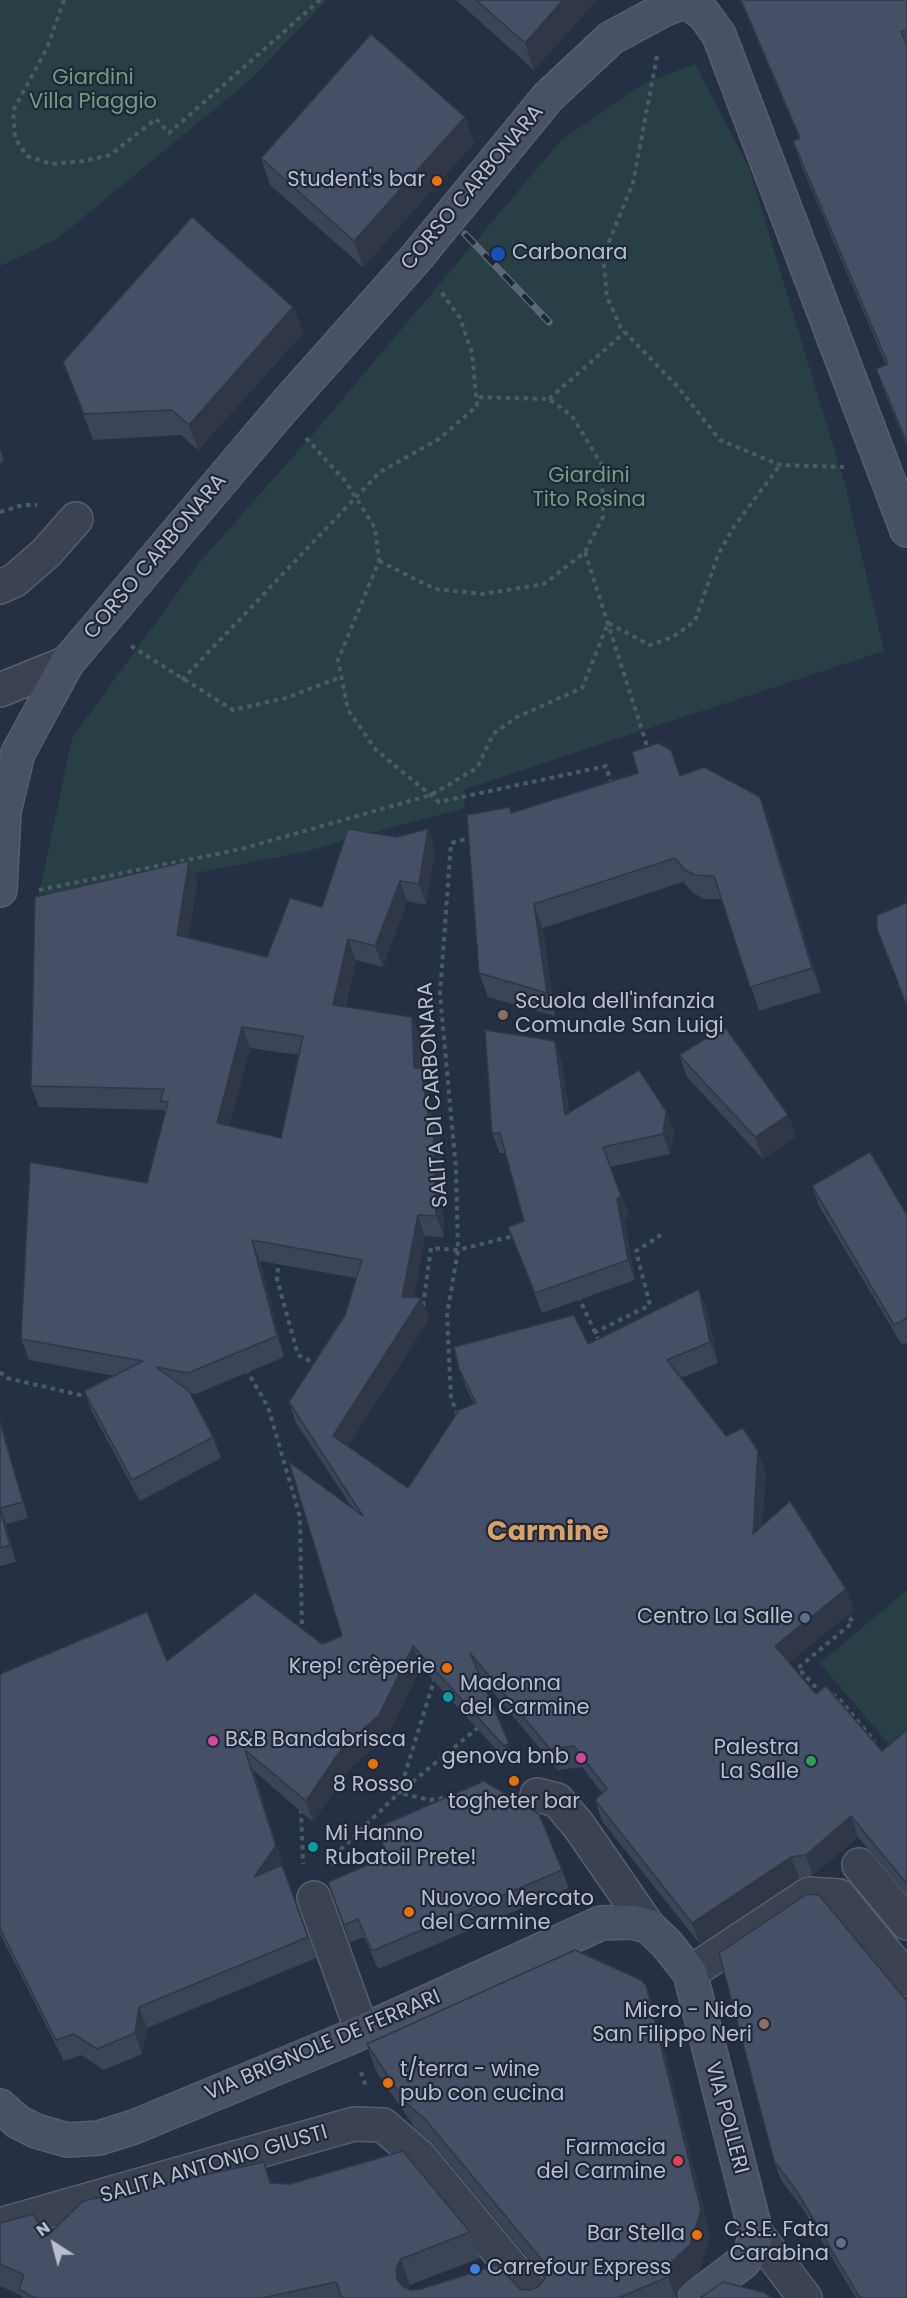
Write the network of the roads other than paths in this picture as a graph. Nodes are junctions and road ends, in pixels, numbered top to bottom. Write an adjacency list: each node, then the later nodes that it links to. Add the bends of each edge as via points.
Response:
1 (679, 3): 3 (street, via 703,13 719,35); 5 (street, CORSO CARBONARA, via 611,38 548,97 416,258 281,410)
2 (76, 519): 4 (street, via 46,553 15,580)
3 (907, 530)
4 (0, 587)
5 (67, 663): 6 (street); 7 (street, CORSO CARBONARA, via 18,753 4,810)
6 (0, 690)
7 (15, 891)
8 (537, 1795): 12 (street, via 557,1800)
9 (859, 1865): 11 (street)
10 (314, 1898): 15 (street)
11 (907, 1923)
12 (648, 1926): 13 (street, VIA POLLERI); 15 (street, VIA BRIGNOLE DE FERRARI, via 602,1923)
13 (690, 1973): 14 (street, via 809,1894 839,1896); 20 (street, VIA POLLERI)
14 (907, 1979)
15 (362, 2031): 16 (street, VIA BRIGNOLE DE FERRARI, via 134,2127 99,2138 67,2140 36,2131)
16 (0, 2106)
17 (418, 2156): 18 (street); 19 (street, SALITA ANTONIO GIUSTI, via 383,2125 354,2124); 21 (street, SALITA ANTONIO GIUSTI)
18 (385, 2166)
19 (0, 2225)
20 (756, 2234): 24 (street, via 751,2252 743,2262); 25 (street)
21 (517, 2272): 22 (street, via 497,2272); 23 (street, SALITA ANTONIO GIUSTI)
22 (476, 2280)
23 (537, 2298)
24 (694, 2298)
25 (805, 2298)

